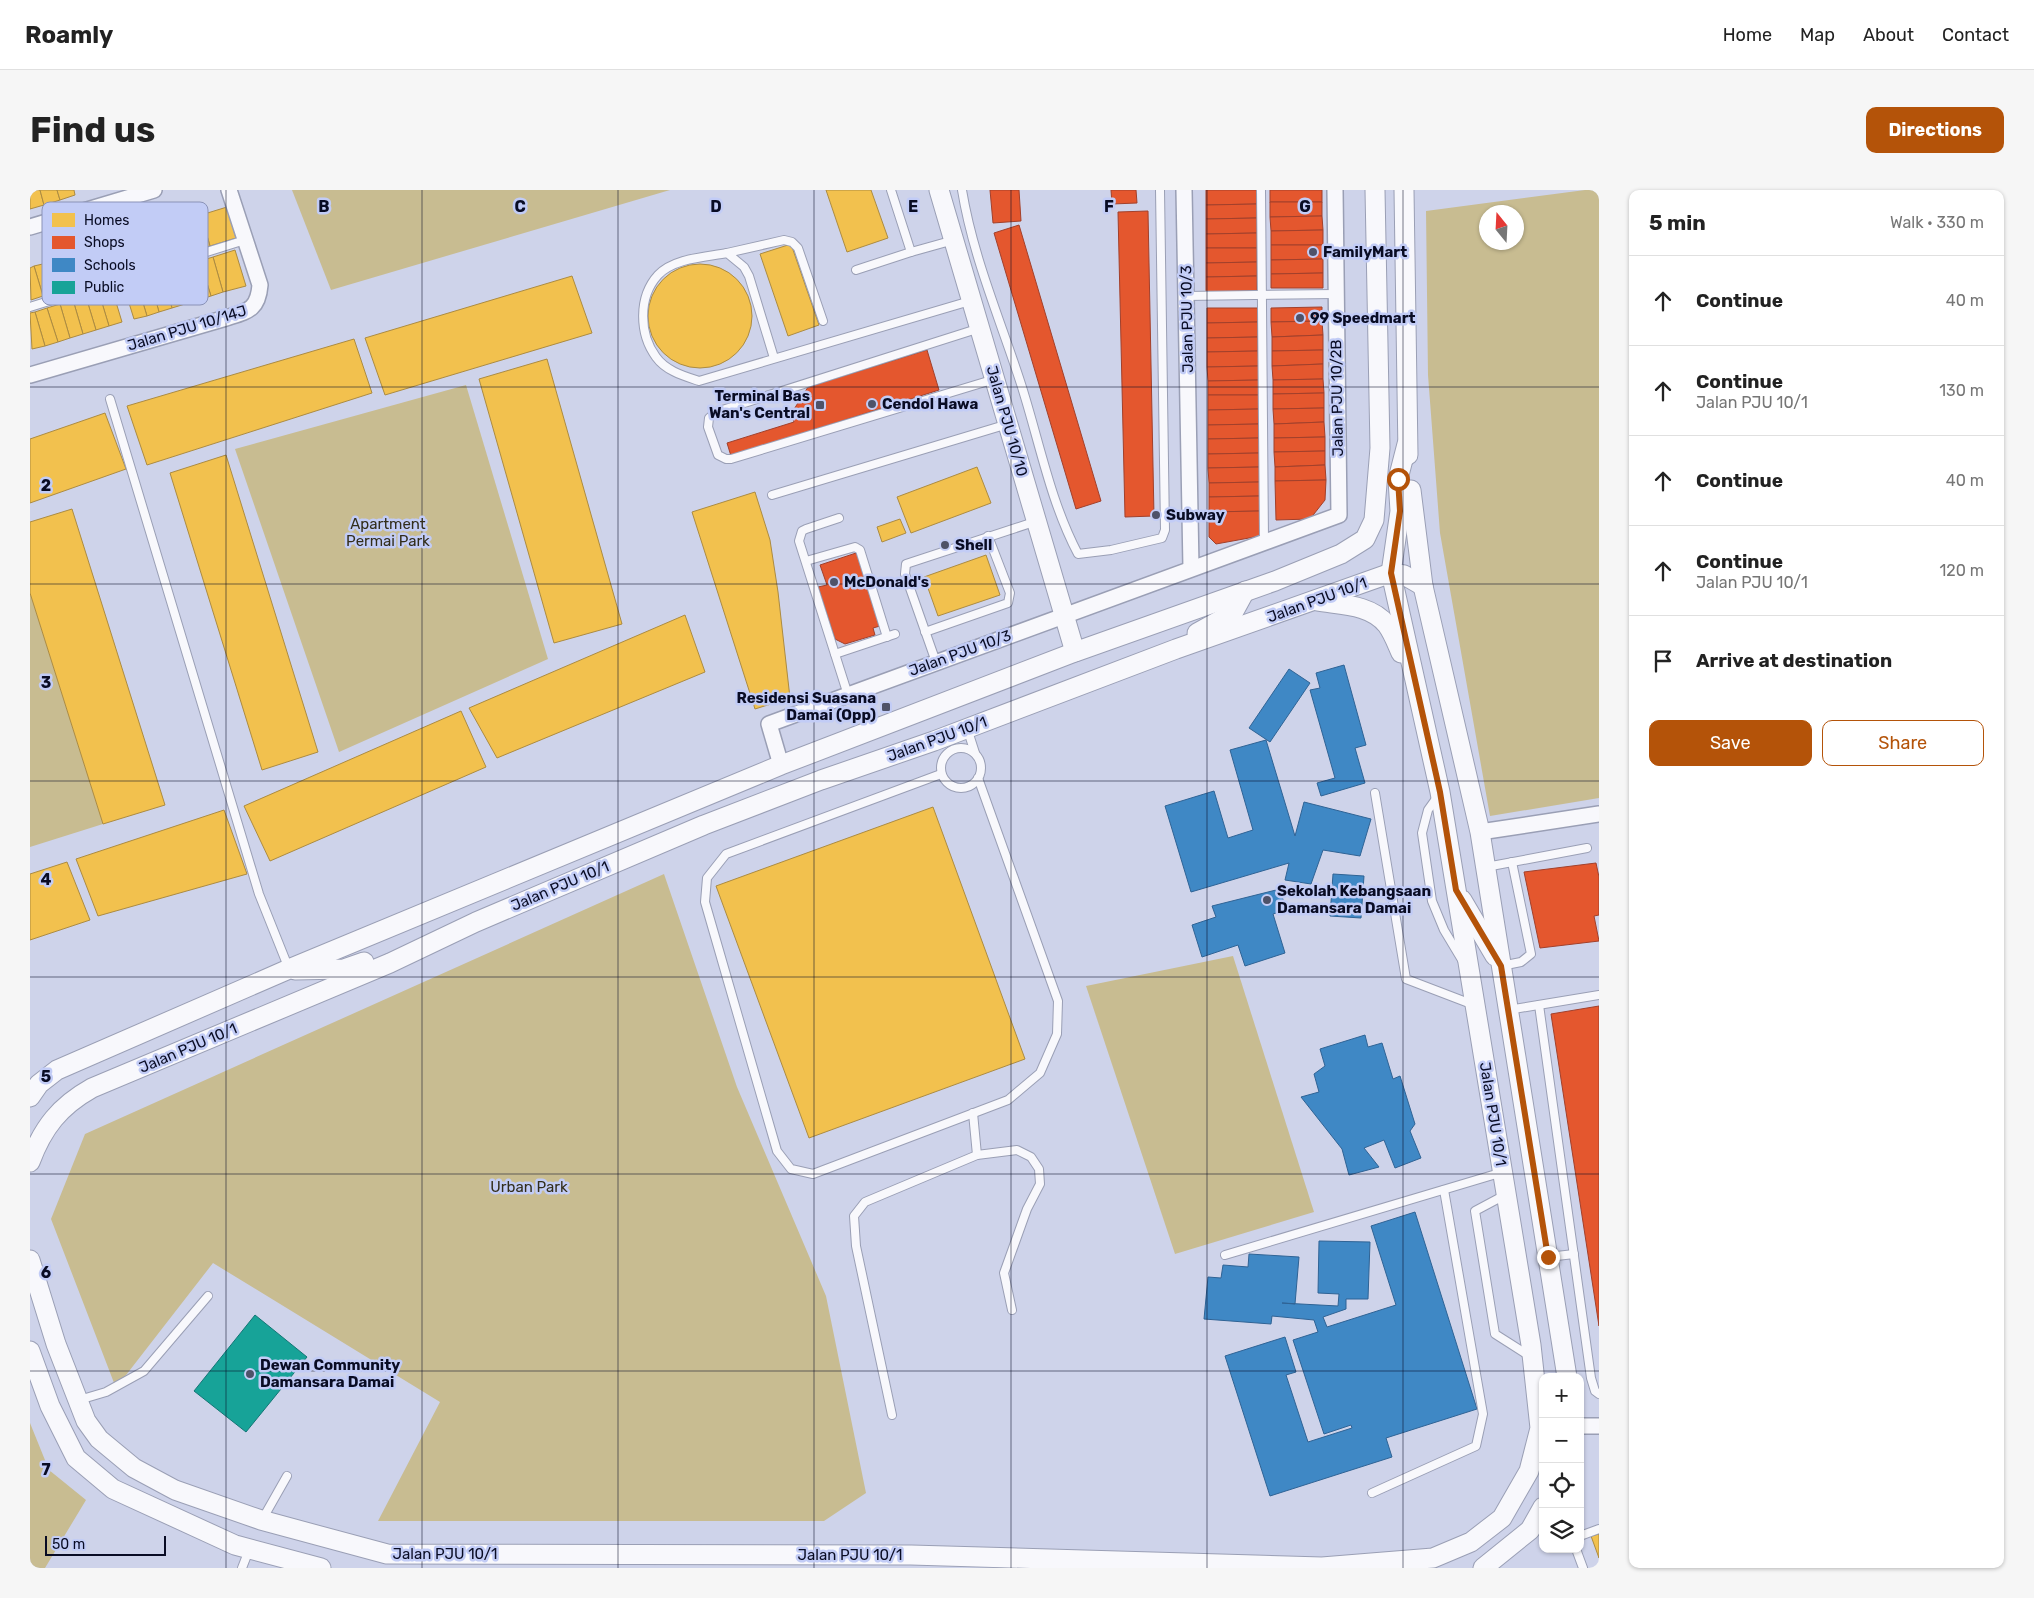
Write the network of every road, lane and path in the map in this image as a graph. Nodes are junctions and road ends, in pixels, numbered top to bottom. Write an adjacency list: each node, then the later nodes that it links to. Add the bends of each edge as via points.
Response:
1 (154, 190): 12 (street)
2 (229, 190): 15 (street, Jalan PJU 10/14J)
3 (891, 190): 18 (lane)
4 (939, 190): 16 (street, Jalan PJU 10/10)
5 (962, 190): 6 (lane, via 975,249 1021,384 1064,527 1078,554 1162,538 1165,530)
6 (1160, 190)
7 (1184, 190): 22 (street, Jalan PJU 10/3)
8 (1261, 190): 23 (lane)
9 (1335, 190): 21 (street, Jalan PJU 10/2B)
10 (1375, 190): 45 (street, Jalan PJU 10/1, via 1380,448 1374,520 1365,539 1341,554)
11 (1404, 190): 34 (street)
12 (114, 202)
13 (42, 223): 14 (street)
14 (30, 227)
15 (245, 240): 17 (lane); 30 (street, Jalan PJU 10/14J, via 260,285 254,307)
16 (954, 240): 18 (lane); 24 (street, Jalan PJU 10/10)
17 (208, 252)
18 (911, 252): 20 (lane)
19 (727, 253): 27 (lane, via 784,240 792,242 798,248); 29 (lane, via 744,267 749,276); 29 (lane, via 671,266 658,274 646,294 643,308 643,324 656,358 668,368 699,381)
20 (856, 270)
21 (1335, 294): 23 (lane); 36 (street, Jalan PJU 10/2B)
22 (1186, 296): 23 (lane); 42 (street, Jalan PJU 10/3)
23 (1262, 296): 40 (lane)
24 (972, 301): 28 (street, Jalan PJU 10/10); 29 (lane)
25 (42, 303): 26 (lane)
26 (30, 307)
27 (823, 321)
28 (980, 328): 31 (street, Jalan PJU 10/10); 31 (lane, via 716,412 708,418 708,427 718,455 731,459)
29 (774, 358)
30 (30, 375)
31 (995, 379): 33 (street, Jalan PJU 10/10)
32 (110, 399): 74 (lane, via 259,894)
33 (1008, 424): 35 (lane); 38 (street, Jalan PJU 10/10)
34 (1407, 444): 43 (street, via 1398,479 1400,511); 44 (street)
35 (772, 495)
36 (1339, 515): 40 (street, Jalan PJU 10/3)
37 (840, 518): 41 (lane, via 802,531 799,541)
38 (1037, 521): 39 (lane); 47 (street, Jalan PJU 10/10)
39 (988, 536): 48 (lane, via 906,564 905,574); 48 (lane, via 1010,593 1008,602)
40 (1264, 541): 42 (street, Jalan PJU 10/3)
41 (806, 561): 50 (lane, via 855,547 860,550); 53 (lane)
42 (1191, 568): 47 (street, Jalan PJU 10/3)
43 (1391, 573): 44 (street, via 1404,575); 46 (street, Jalan PJU 10/1); 55 (street, Jalan PJU 10/1)
44 (1423, 586): 67 (street)
45 (1245, 591): 51 (street, via 1233,613 1203,628); 52 (street, Jalan PJU 10/1)
46 (1313, 601): 51 (street, Jalan PJU 10/1); 55 (street, via 1364,608 1377,616 1386,624)
47 (1064, 615): 52 (street, Jalan PJU 10/10); 54 (street, Jalan PJU 10/3)
48 (924, 632): 54 (lane)
49 (895, 634): 50 (lane)
50 (887, 637): 53 (lane)
51 (1176, 650): 57 (street, Jalan PJU 10/1)
52 (1075, 652): 61 (street, Jalan PJU 10/1)
53 (835, 654): 56 (lane)
54 (936, 662): 56 (street, Jalan PJU 10/3)
55 (1413, 677): 64 (street, Jalan PJU 10/1)
56 (848, 695): 61 (street, Jalan PJU 10/3, via 769,724)
57 (967, 728): 58 (street, Jalan PJU 10/1); 59 (lane)
58 (934, 741): 60 (lane); 72 (street, Jalan PJU 10/1, via 704,825)
59 (975, 753): 60 (lane, via 956,748 949,750); 63 (lane, via 981,764)
60 (941, 761): 62 (lane)
61 (781, 765): 74 (street, Jalan PJU 10/1)
62 (941, 774): 63 (lane, via 949,785 962,788 969,787); 83 (lane, via 726,854 707,878 705,902 777,1152 791,1169 813,1174)
63 (978, 778): 83 (lane, via 1058,1001 1057,1034 1040,1073 1008,1100)
64 (1440, 792): 71 (street, Jalan PJU 10/1); 75 (lane, via 1428,810 1422,834 1432,901 1444,930)
65 (1375, 793): 78 (lane, via 1406,979)
66 (1599, 814): 67 (street)
67 (1480, 832): 70 (street)
68 (1587, 848): 69 (lane)
69 (1512, 862): 70 (lane); 73 (lane, via 1531,954 1521,962)
70 (1486, 868): 73 (street)
71 (1456, 890): 73 (street); 75 (street, Jalan PJU 10/1)
72 (476, 922): 74 (street, via 344,969 305,972); 85 (street, Jalan PJU 10/1, via 390,963 92,1088 71,1100 54,1119 38,1140)
73 (1501, 966): 79 (street)
74 (289, 969): 80 (street, Jalan PJU 10/1)
75 (1471, 975): 78 (street, Jalan PJU 10/1)
76 (1599, 995): 77 (lane)
77 (1539, 1005): 79 (lane); 89 (lane)
78 (1476, 1006): 86 (street, Jalan PJU 10/1)
79 (1508, 1010): 91 (street)
80 (57, 1070): 81 (street); 82 (street, Jalan PJU 10/1, via 39,1084)
81 (30, 1077)
82 (30, 1098)
83 (972, 1113): 84 (lane)
84 (977, 1155): 95 (lane, via 1017,1150 1031,1157 1039,1170 1040,1184 1023,1217 1004,1273); 102 (lane, via 865,1202 854,1216 856,1246)
85 (30, 1162)
86 (1503, 1172): 87 (lane); 88 (street, Jalan PJU 10/1)
87 (1444, 1190): 90 (lane); 106 (lane, via 1483,1414 1476,1446)
88 (1506, 1194): 98 (street, Jalan PJU 10/1); 98 (lane, via 1475,1211 1495,1334)
89 (1574, 1254): 91 (lane); 100 (lane, via 1592,1385)
90 (1225, 1255)
91 (1548, 1257): 99 (street)
92 (30, 1260): 96 (street, Jalan PJU 10/1)
93 (208, 1296): 101 (lane, via 144,1371 106,1392)
94 (30, 1301): 96 (street)
95 (1012, 1310)
96 (56, 1344): 101 (street, Jalan PJU 10/1)
97 (30, 1351): 111 (street, via 50,1406 76,1458 113,1489)
98 (1532, 1358): 114 (street, Jalan PJU 10/1, via 1540,1428 1529,1471 1502,1518 1471,1542 1433,1558 1322,1567)
99 (1566, 1373)
100 (1599, 1394)
101 (77, 1400): 108 (street, Jalan PJU 10/1, via 99,1439 134,1468 175,1490)
102 (892, 1415)
103 (1584, 1426): 104 (street)
104 (1599, 1426)
105 (287, 1476): 108 (lane)
106 (1372, 1492)
107 (1543, 1508): 119 (street, via 1533,1531)
108 (261, 1520): 113 (street, Jalan PJU 10/1, via 387,1554)
109 (1599, 1529): 110 (lane)
110 (1584, 1535)
111 (249, 1550): 115 (lane); 116 (street)
112 (1577, 1553): 120 (lane)
113 (610, 1554): 114 (street, Jalan PJU 10/1, via 911,1555); 117 (street)
114 (1116, 1561): 118 (street)
115 (242, 1568)
116 (321, 1568)
117 (572, 1568)
118 (1135, 1568)
119 (1483, 1568)
120 (1583, 1568)

